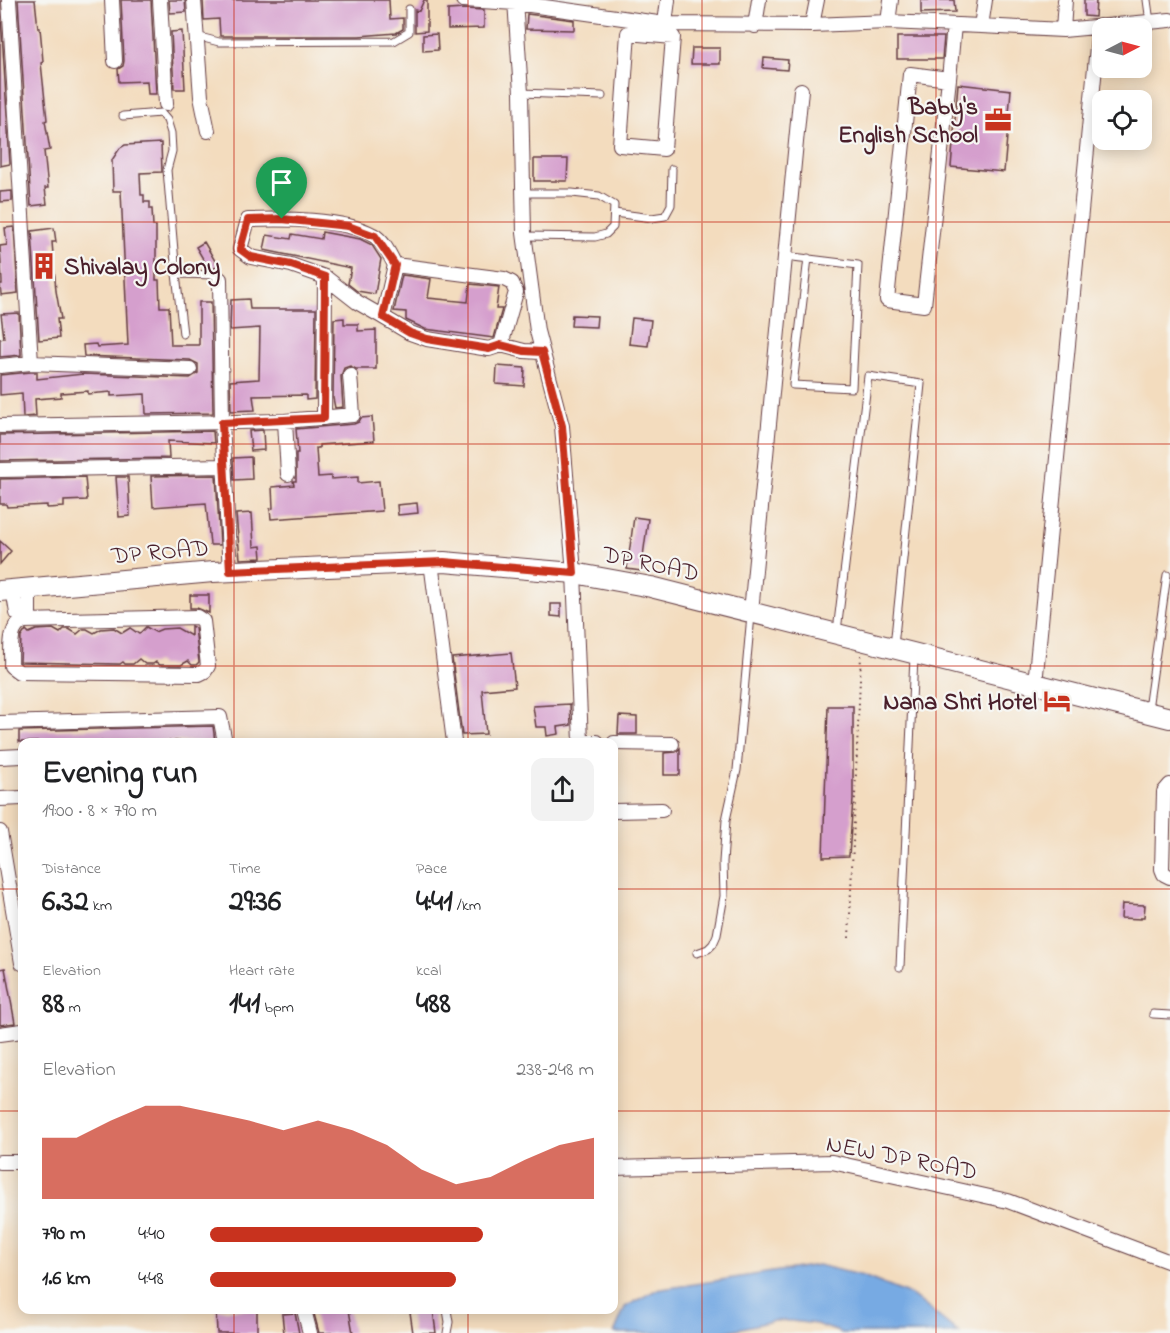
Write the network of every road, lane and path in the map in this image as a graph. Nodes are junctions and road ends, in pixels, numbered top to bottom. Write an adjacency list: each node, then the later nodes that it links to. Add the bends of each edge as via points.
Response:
1 (9, 0): 50 (street)
2 (112, 0): 27 (street)
3 (160, 0): 33 (street)
4 (194, 0): 26 (street)
5 (463, 0): 13 (street)
6 (668, 0): 24 (street)
7 (759, 0): 21 (street)
8 (817, 0): 19 (street)
9 (891, 0): 17 (street)
10 (985, 0): 22 (street)
11 (1065, 0): 25 (street)
12 (1147, 0): 15 (lane)
13 (515, 2): 24 (street); 31 (street)
14 (409, 9): 26 (lane, via 409,32 394,41 219,42)
15 (1149, 18)
16 (1170, 20): 18 (street)
17 (888, 22): 19 (street); 20 (street)
18 (1152, 22)
19 (812, 25): 21 (street)
20 (954, 25): 22 (street); 29 (street)
21 (755, 26): 24 (street)
22 (981, 26): 25 (street)
23 (1092, 27): 25 (street)
24 (664, 30): 24 (street, via 673,37 664,149 620,145 628,33)
25 (1063, 30)
26 (196, 36): 35 (street)
27 (115, 62)
28 (1094, 78): 71 (street)
29 (949, 79): 29 (street, via 924,305 886,300 910,74)
30 (801, 90): 40 (street)
31 (521, 93): 32 (lane); 37 (street)
32 (602, 96)
33 (166, 104)
34 (123, 116): 43 (lane, via 161,113 167,120 171,133 172,152 167,170)
35 (208, 130)
36 (672, 169): 38 (lane, via 671,205 665,216)
37 (523, 193): 38 (lane, via 599,196 614,205); 39 (street)
38 (614, 213): 39 (lane, via 613,227 595,237)
39 (524, 236): 49 (street)
40 (785, 256): 41 (lane); 66 (street)
41 (808, 258): 41 (lane, via 858,265 852,388 793,386)
42 (395, 265): 44 (street, via 375,236 348,226 282,219 248,220 240,249 251,257); 46 (street); 48 (street, via 512,283 516,292)
43 (176, 274): 45 (lane, via 217,275); 47 (lane)
44 (325, 277): 46 (street); 54 (street)
45 (220, 279): 56 (street)
46 (383, 317): 48 (street, via 427,339 489,349)
47 (183, 334)
48 (501, 345): 49 (street)
49 (542, 352): 63 (street, via 562,426)
50 (31, 363): 51 (street); 52 (street)
51 (0, 366)
52 (190, 369)
53 (350, 375): 54 (street, via 353,415)
54 (324, 418): 55 (street)
55 (285, 422): 56 (street); 60 (street)
56 (222, 423): 57 (street); 58 (street)
57 (0, 426)
58 (225, 466): 59 (street); 62 (street)
59 (0, 470)
60 (288, 474)
61 (446, 562): 62 (street, DP ROAD); 63 (street, DP ROAD); 76 (street)
62 (230, 571): 65 (street, DP ROAD)
63 (574, 573): 66 (street, DP ROAD); 77 (street)
64 (1167, 575): 72 (lane)
65 (19, 601): 65 (street, via 11,666 19,672 199,674 208,666 204,621 197,617)
66 (751, 612): 67 (street, DP ROAD); 94 (lane, via 737,770 725,832 724,896 713,944)
67 (837, 634): 68 (street, DP ROAD); 69 (lane, via 868,376 921,384)
68 (862, 640): 69 (street, DP ROAD); 92 (path)
69 (894, 648): 70 (street, DP ROAD)
70 (914, 654): 71 (street, DP ROAD); 95 (lane)
71 (1035, 684): 72 (street, DP ROAD)
72 (1148, 712): 73 (street, DP ROAD)
73 (1170, 718)
74 (0, 723): 75 (street, via 220,717)
75 (224, 738)
76 (454, 738)
77 (581, 738)
78 (618, 743): 79 (street)
79 (672, 744)
80 (18, 756): 81 (street)
81 (0, 757)
82 (18, 762): 83 (street)
83 (0, 763)
84 (1170, 785): 91 (street, via 1164,792 1162,869)
85 (18, 798): 86 (street)
86 (0, 799)
87 (662, 810): 88 (street)
88 (618, 811)
89 (0, 832): 90 (street)
90 (3, 861): 93 (street)
91 (1170, 877)
92 (849, 938)
93 (18, 942)
94 (697, 953)
95 (900, 967)
96 (1153, 1014): 97 (lane)
97 (1170, 1015)
98 (18, 1032): 99 (street)
99 (0, 1034)
100 (0, 1162): 101 (street)
101 (18, 1162)
102 (618, 1168): 103 (street, NEW DP ROAD, via 832,1162 1008,1201)
103 (1170, 1262)
104 (305, 1314): 106 (street)
105 (448, 1314): 107 (lane)
106 (310, 1333)
107 (447, 1333)

